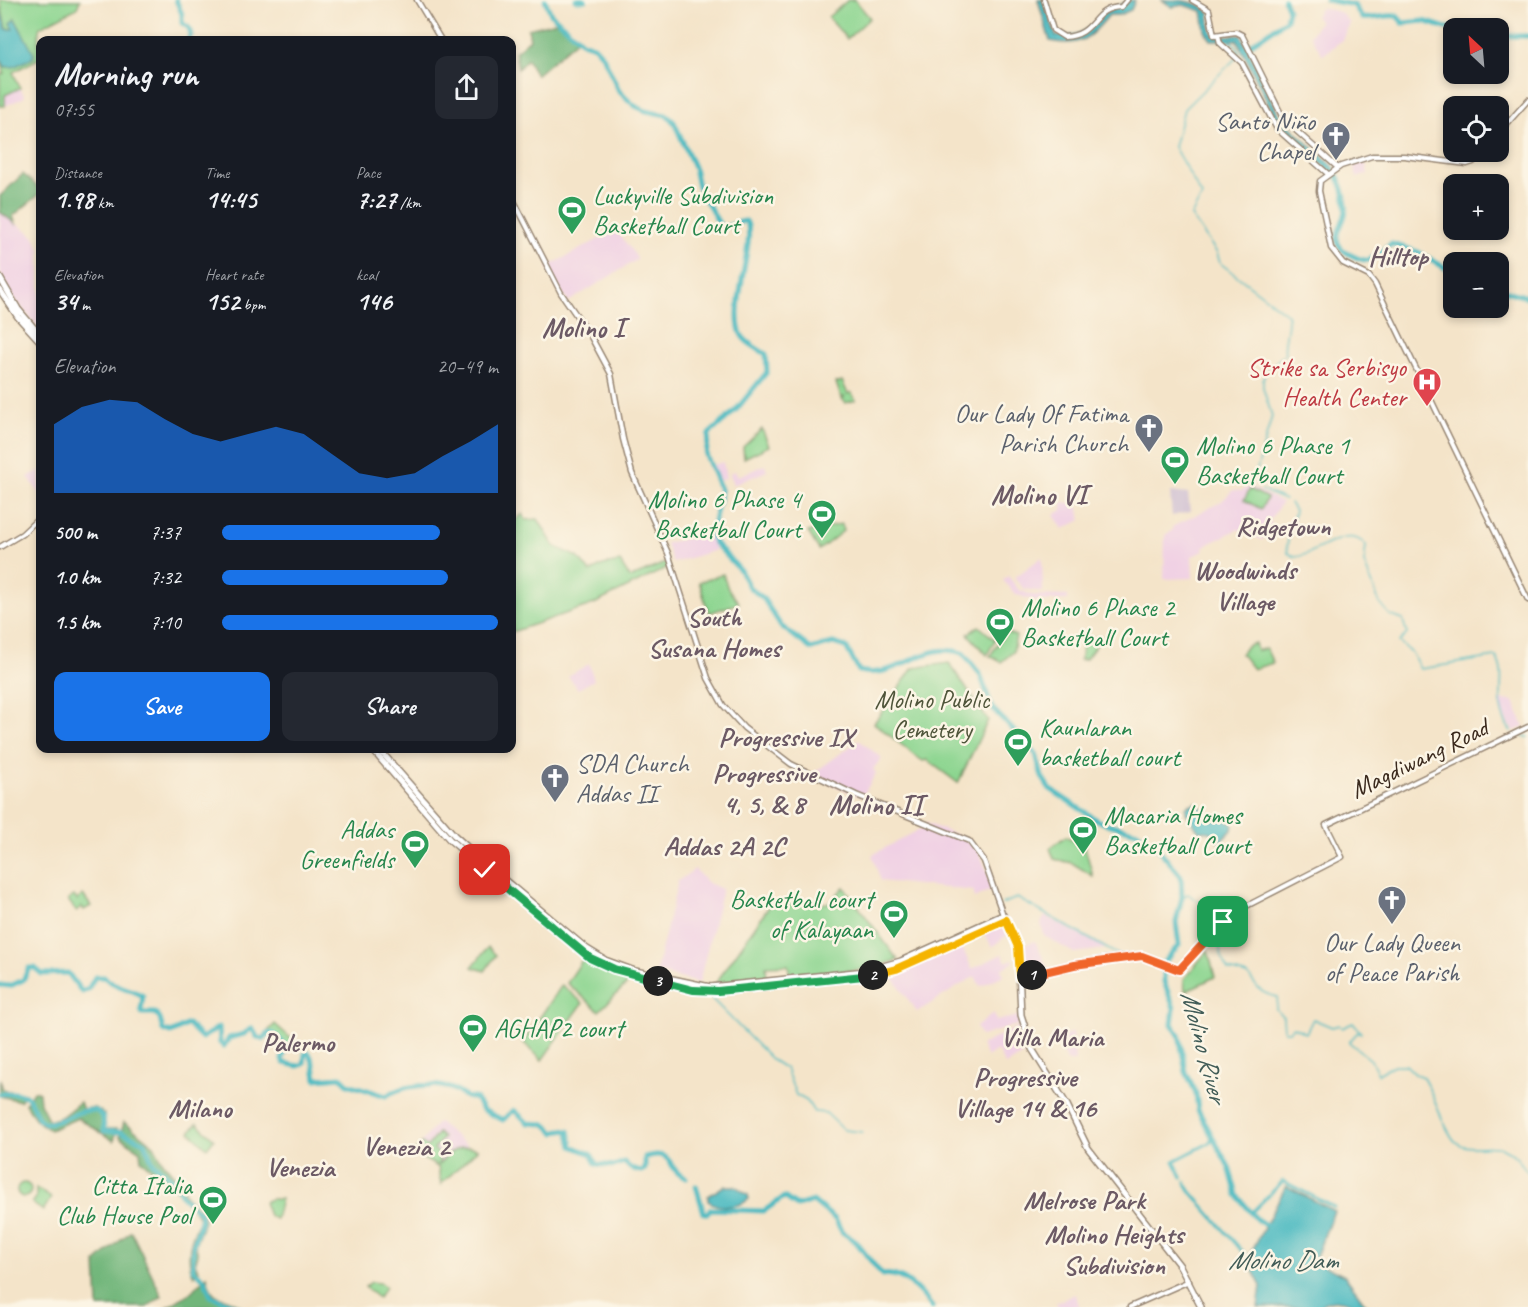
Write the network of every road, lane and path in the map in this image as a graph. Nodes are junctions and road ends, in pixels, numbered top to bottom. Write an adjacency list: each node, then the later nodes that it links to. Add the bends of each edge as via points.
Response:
1 (417, 0): 5 (main road)
2 (1044, 0): 3 (main road, via 1053,30 1064,37 1090,28 1103,10 1120,7)
3 (1127, 0)
4 (1192, 0): 6 (main road, via 1209,10 1211,30)
5 (439, 36)
6 (1218, 37): 10 (main road, via 1238,57 1277,129); 10 (main road, via 1238,32 1284,120)
7 (1528, 100): 8 (main road)
8 (1509, 122)
9 (1443, 161): 10 (main road, via 1383,156)
10 (1334, 170): 18 (main road, via 1318,187 1331,248 1343,263 1369,276 1375,284)
11 (516, 205): 22 (main road, via 561,293 611,375 632,473 668,553 708,678 723,705 744,728 791,764 969,841 984,861)
12 (0, 278): 14 (main road)
13 (0, 290): 15 (main road)
14 (36, 330)
15 (36, 337)
16 (36, 521): 17 (main road)
17 (0, 547)
18 (1528, 600)
19 (1528, 727): 23 (main road, Magdiwang Road, via 1326,825 1342,858 1228,917 1182,968 1176,970 1154,959 1136,956)
20 (375, 753): 24 (main road, via 450,840 583,953 614,969)
21 (382, 753): 24 (main road, via 454,835 586,949 622,967)
22 (1004, 917): 23 (main road, via 1018,947); 24 (main road, via 890,968)
23 (1020, 978): 25 (main road, via 1022,1018 1032,1049 1088,1148)
24 (705, 989)
25 (1190, 1281): 26 (main road); 27 (main road)
26 (1130, 1307)
27 (1201, 1307)

